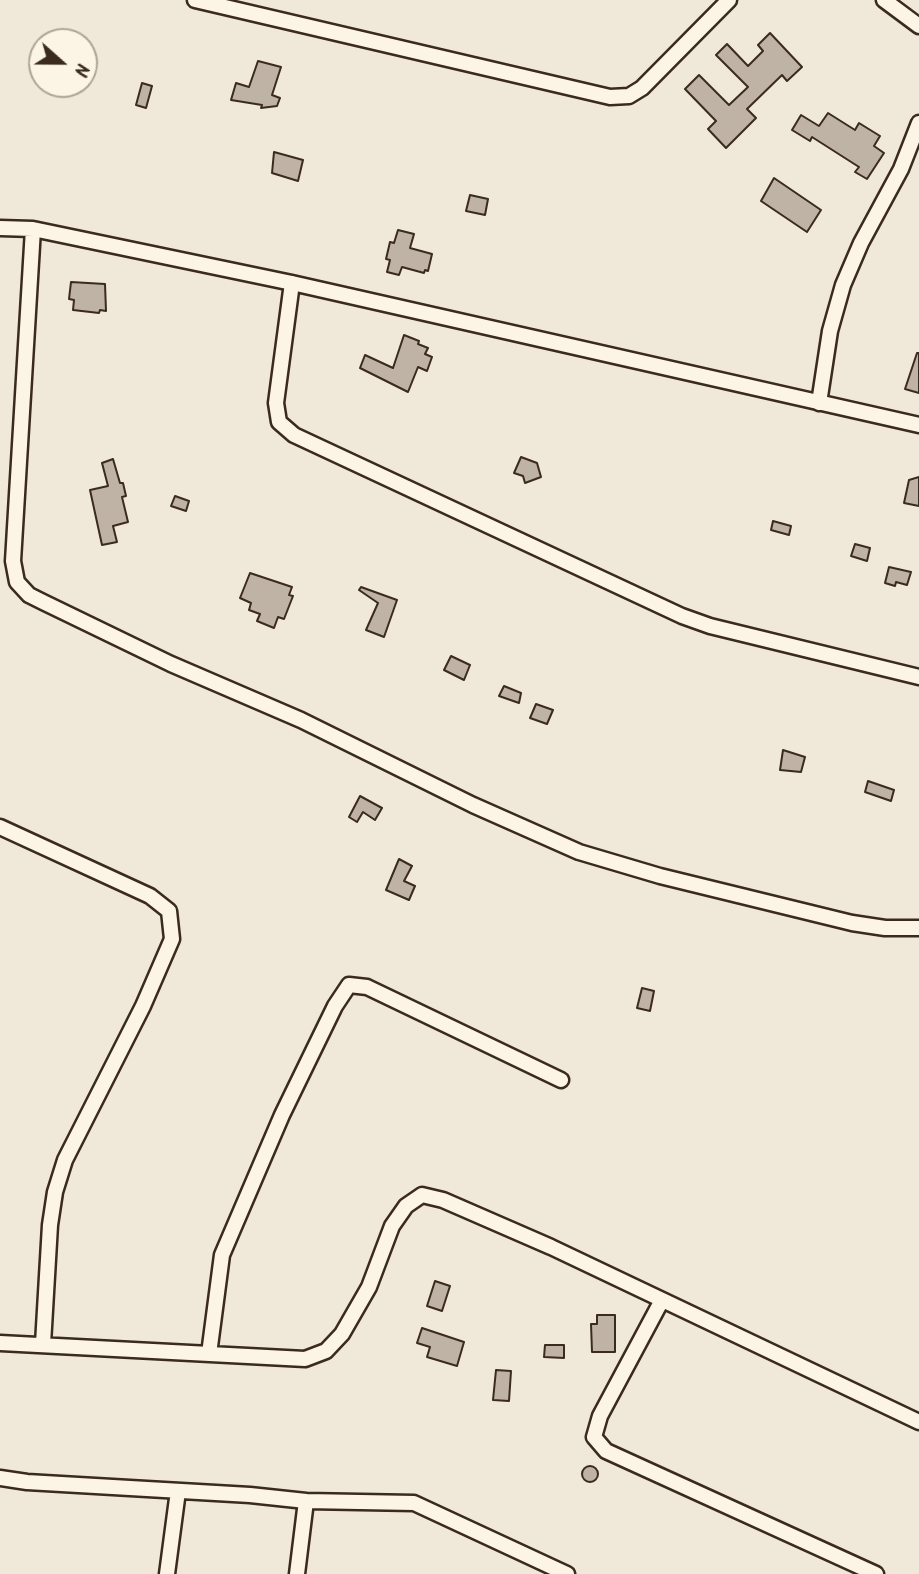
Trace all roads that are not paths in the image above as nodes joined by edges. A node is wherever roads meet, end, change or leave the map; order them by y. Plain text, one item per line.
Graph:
1 (195, 0) edge
2 (729, 0) edge
3 (884, 0) edge
4 (919, 26) edge
5 (919, 123) edge
6 (0, 228) edge
7 (33, 229) junction
8 (292, 283) junction
9 (819, 403) junction
10 (919, 425) edge
11 (919, 677) edge
12 (0, 827) edge
13 (919, 928) edge
14 (561, 1080) dead end
15 (662, 1300) junction
16 (0, 1343) edge
17 (43, 1344) junction
18 (209, 1354) junction
19 (919, 1422) edge
20 (0, 1478) edge
21 (178, 1491) junction
22 (306, 1501) junction
23 (167, 1574) edge
24 (297, 1574) edge
25 (567, 1574) edge
26 (876, 1574) edge

1 - 2 street
3 - 4 street
5 - 9 street
6 - 7 street
7 - 8 street
7 - 13 street
8 - 9 street
8 - 11 street
9 - 10 street
12 - 17 street
14 - 18 street
15 - 18 street
15 - 19 street
15 - 26 street
16 - 17 street
17 - 18 street
20 - 21 street
21 - 22 street
21 - 23 street
22 - 24 street
22 - 25 street

